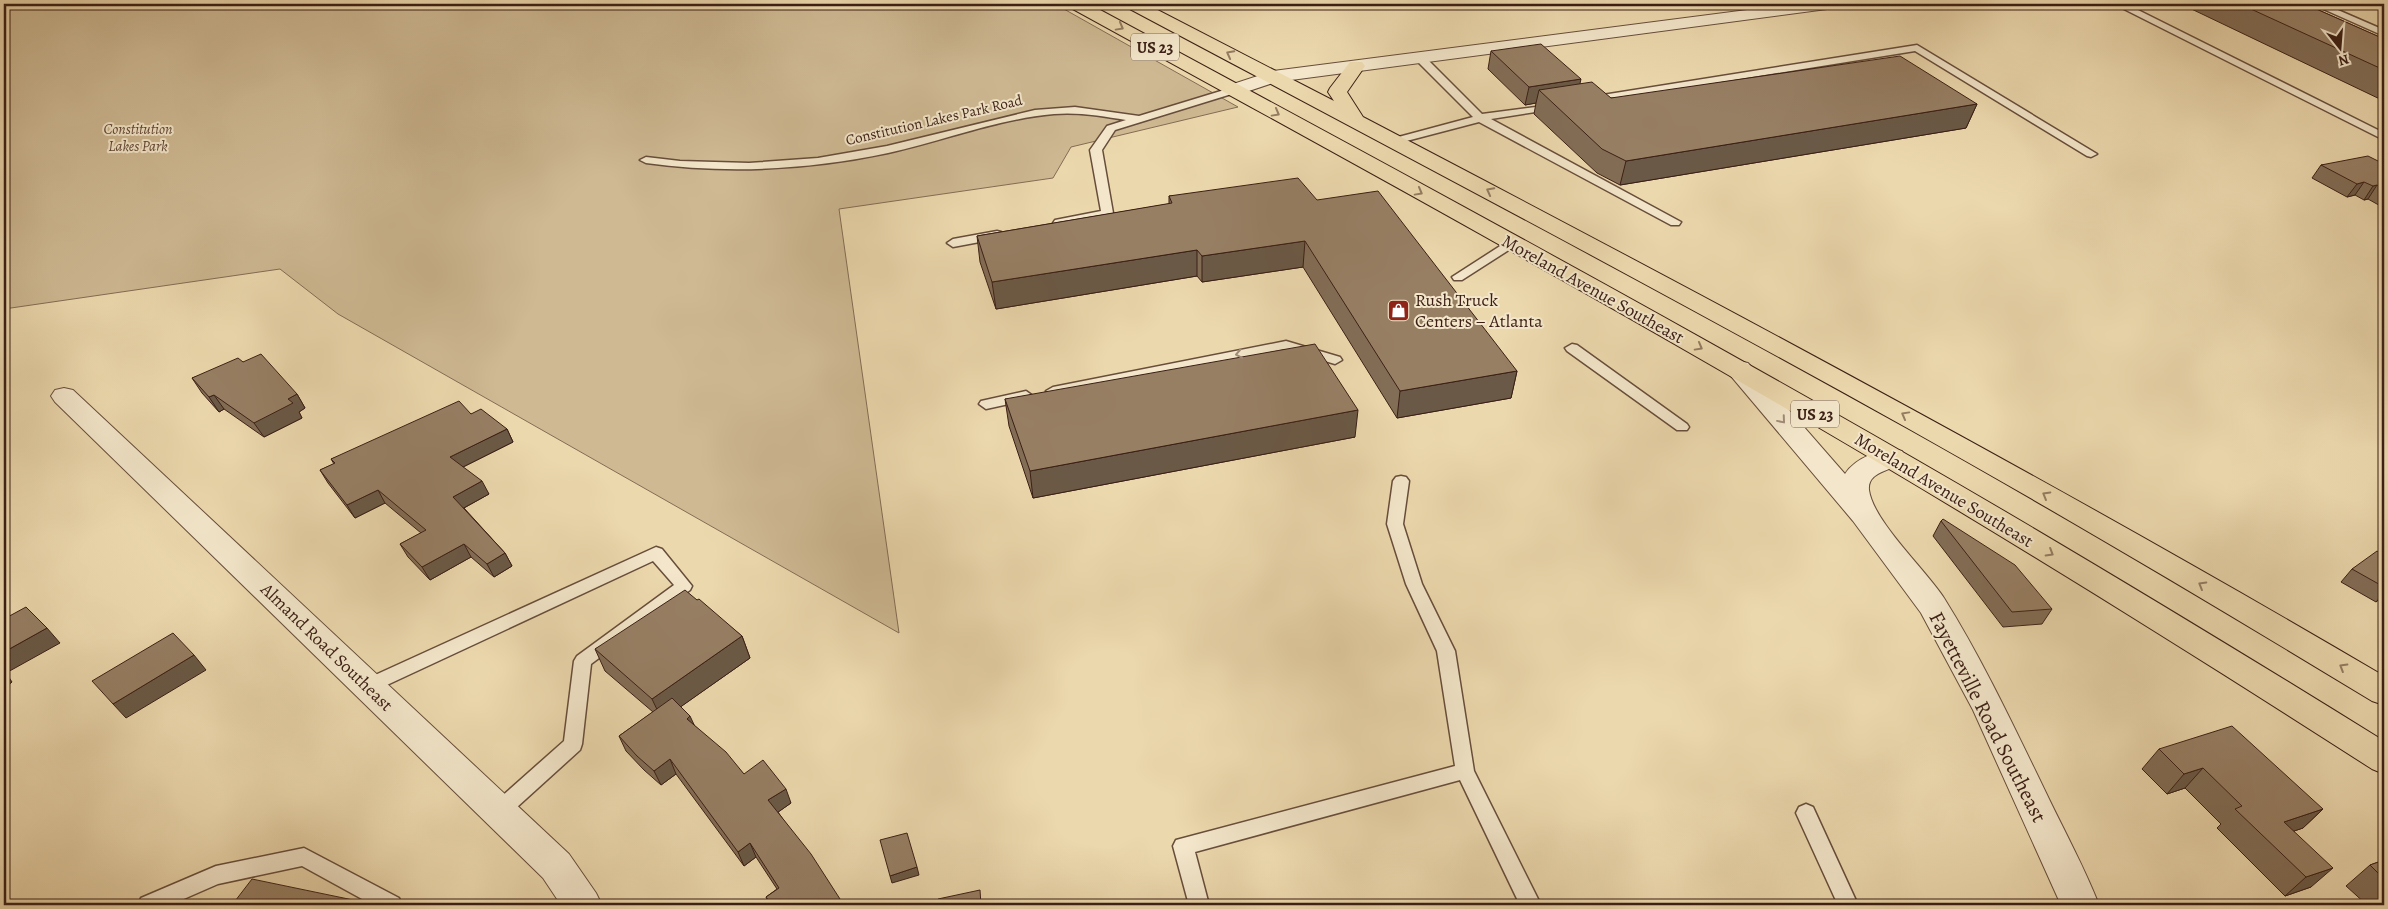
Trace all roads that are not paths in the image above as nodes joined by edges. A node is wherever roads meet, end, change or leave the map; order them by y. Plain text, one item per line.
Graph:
1 (1077, 4) edge
2 (1134, 4) edge
3 (1827, 4) edge
4 (2119, 4) edge
5 (2317, 4) edge
6 (2384, 33) edge
7 (1420, 58) junction
8 (1356, 66) junction
9 (1273, 77) junction
10 (1234, 90) junction
11 (1480, 118) junction
12 (1139, 120) junction
13 (1356, 121) junction
14 (2384, 137) edge
15 (1395, 142) junction
16 (2091, 154) dead end
17 (646, 160) dead end
18 (1675, 222) dead end
19 (1046, 225) edge
20 (1009, 233) edge
21 (1511, 243) junction
22 (953, 244) dead end
23 (1458, 277) dead end
24 (1572, 348) dead end
25 (1335, 360) dead end
26 (1739, 369) junction
27 (64, 396) dead end
28 (986, 404) dead end
29 (1682, 427) dead end
30 (1892, 458) junction
31 (1401, 481) dead end
32 (1863, 514) junction
33 (368, 686) junction
34 (2384, 692) edge
35 (2384, 759) edge
36 (1465, 771) junction
37 (499, 811) junction
38 (1806, 813) dead end
39 (148, 905) edge
40 (392, 905) edge
41 (583, 905) edge
42 (1199, 905) edge
43 (1531, 905) edge
44 (1848, 905) edge
45 (2080, 905) edge

1 -> 10 highway, US 23
9 -> 2 highway, US 23
3 - 7 street
4 - 14 lane
5 - 6 lane
7 - 8 street
7 - 11 lane
8 - 9 street
8 - 13 highway
9 - 10 street
9 - 13 highway, Moreland Avenue Southeast / US 23
10 - 12 lane
10 -> 21 highway, Moreland Avenue Southeast / US 23
11 - 15 lane
11 - 16 lane
11 - 18 lane
12 - 17 lane, Constitution Lakes Park Road
12 - 19 lane
13 - 15 highway, Moreland Avenue Southeast / US 23
34 -> 15 highway, Moreland Avenue Southeast / US 23
20 - 22 lane
21 - 23 lane
21 -> 26 highway, Moreland Avenue Southeast / US 23
24 - 29 lane
25 -> 28 lane
26 - 30 highway, Moreland Avenue Southeast / US 23
26 -> 32 street, Fayetteville Road Southeast
27 - 33 street, Almand Road Southeast
30 - 32 street, Fayetteville Road Southeast
30 -> 35 highway, Moreland Avenue Southeast / US 23
31 - 36 lane
32 - 45 street, Fayetteville Road Southeast
33 - 37 street, Almand Road Southeast
33 - 37 lane
36 - 42 lane
36 - 43 lane
37 - 41 street, Almand Road Southeast
38 - 44 lane
39 - 40 lane

